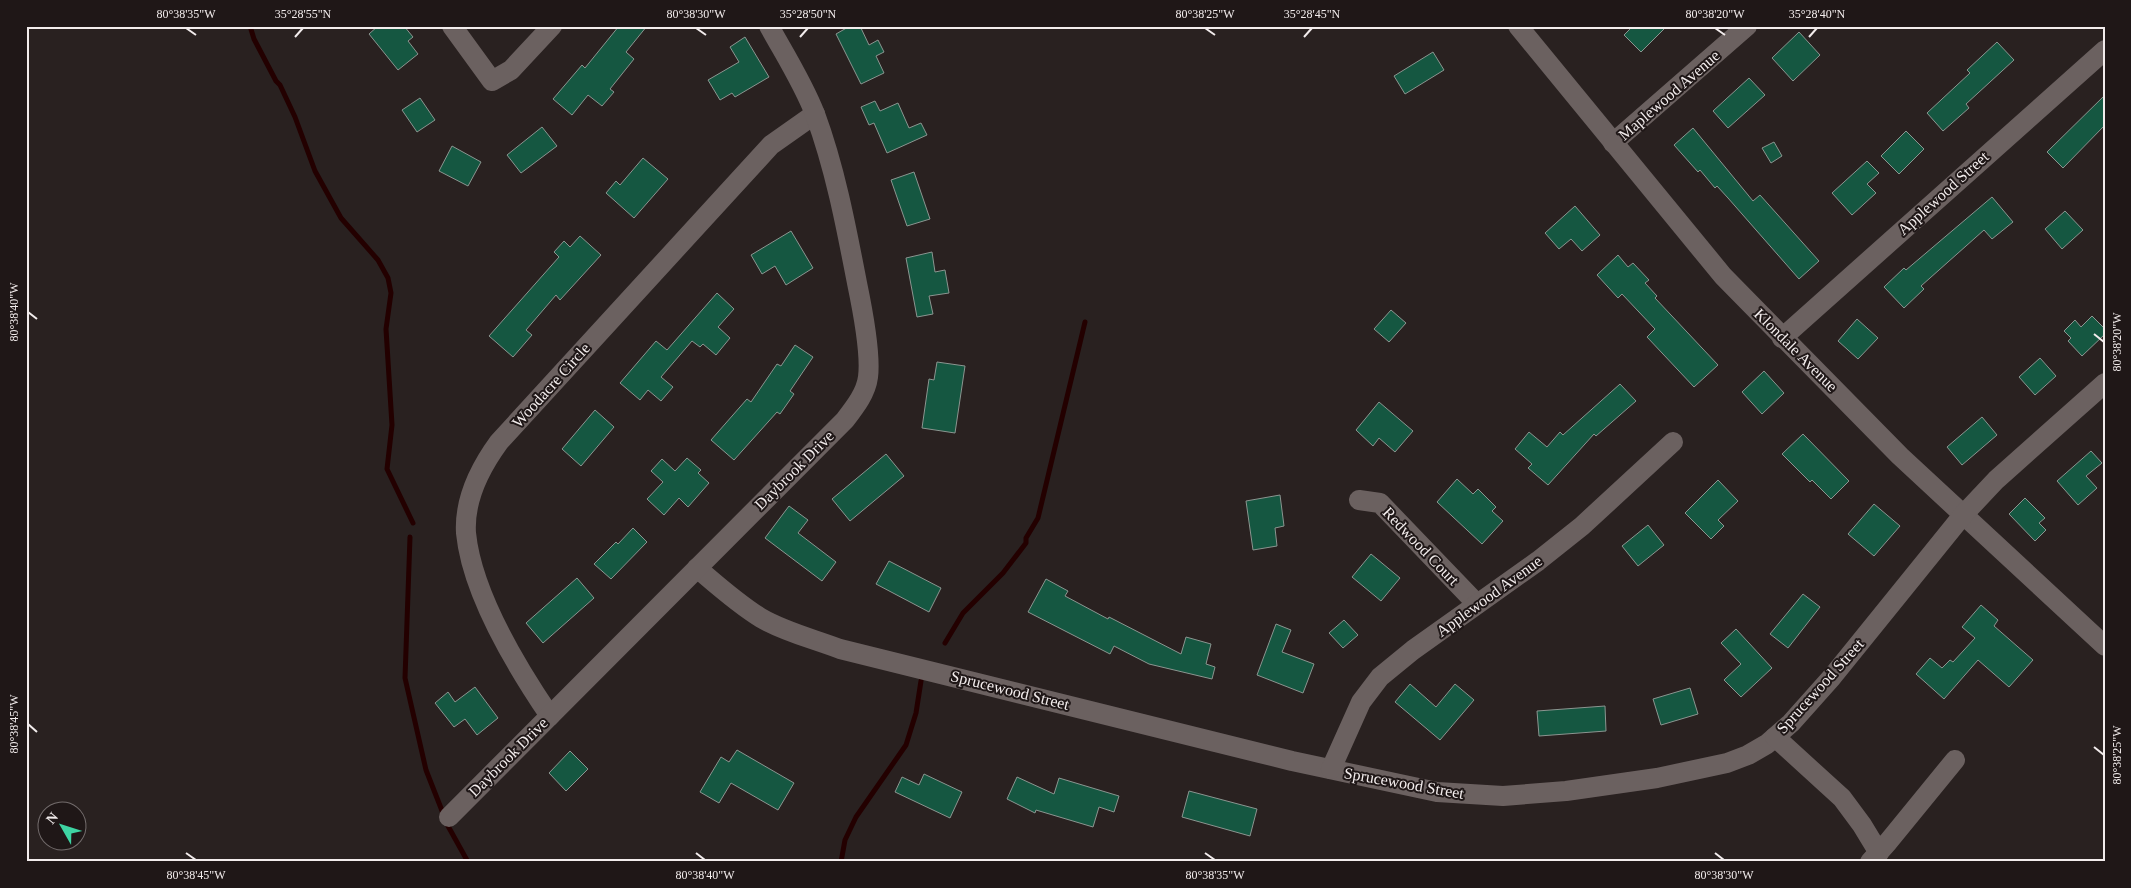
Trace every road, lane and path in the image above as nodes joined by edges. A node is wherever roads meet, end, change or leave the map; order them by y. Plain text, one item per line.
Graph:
1 (452, 26) edge
2 (552, 26) edge
3 (769, 26) edge
4 (1518, 26) edge
5 (1746, 26) edge
6 (2105, 50) edge
7 (815, 114) junction
8 (1613, 144) junction
9 (1782, 338) junction
10 (2105, 384) edge
11 (1673, 442) dead end
12 (1358, 500) dead end
13 (1963, 514) junction
14 (697, 568) junction
15 (1477, 604) junction
16 (2105, 646) edge
17 (550, 716) junction
18 (1775, 737) junction
19 (1955, 760) dead end
20 (1331, 769) junction
21 (449, 817) dead end
22 (1874, 857) edge

1 - 2 street
3 - 7 street, Daybrook Drive
4 - 8 street, Klondale Avenue
5 - 8 street, Maplewood Avenue
6 - 9 street, Applewood Street
7 - 14 street, Daybrook Drive
7 - 17 street, Woodacre Circle
8 - 9 street, Klondale Avenue
9 - 13 street, Klondale Avenue
10 - 13 street, Sprucewood Street
11 - 15 street, Applewood Avenue
12 - 15 street, Redwood Court
13 - 16 street, Klondale Avenue
13 - 18 street, Sprucewood Street
14 - 17 street, Daybrook Drive
14 - 20 street, Sprucewood Street
15 - 20 street, Applewood Avenue
17 - 21 street, Daybrook Drive
18 - 20 street, Sprucewood Street
18 - 22 street
19 - 22 street

